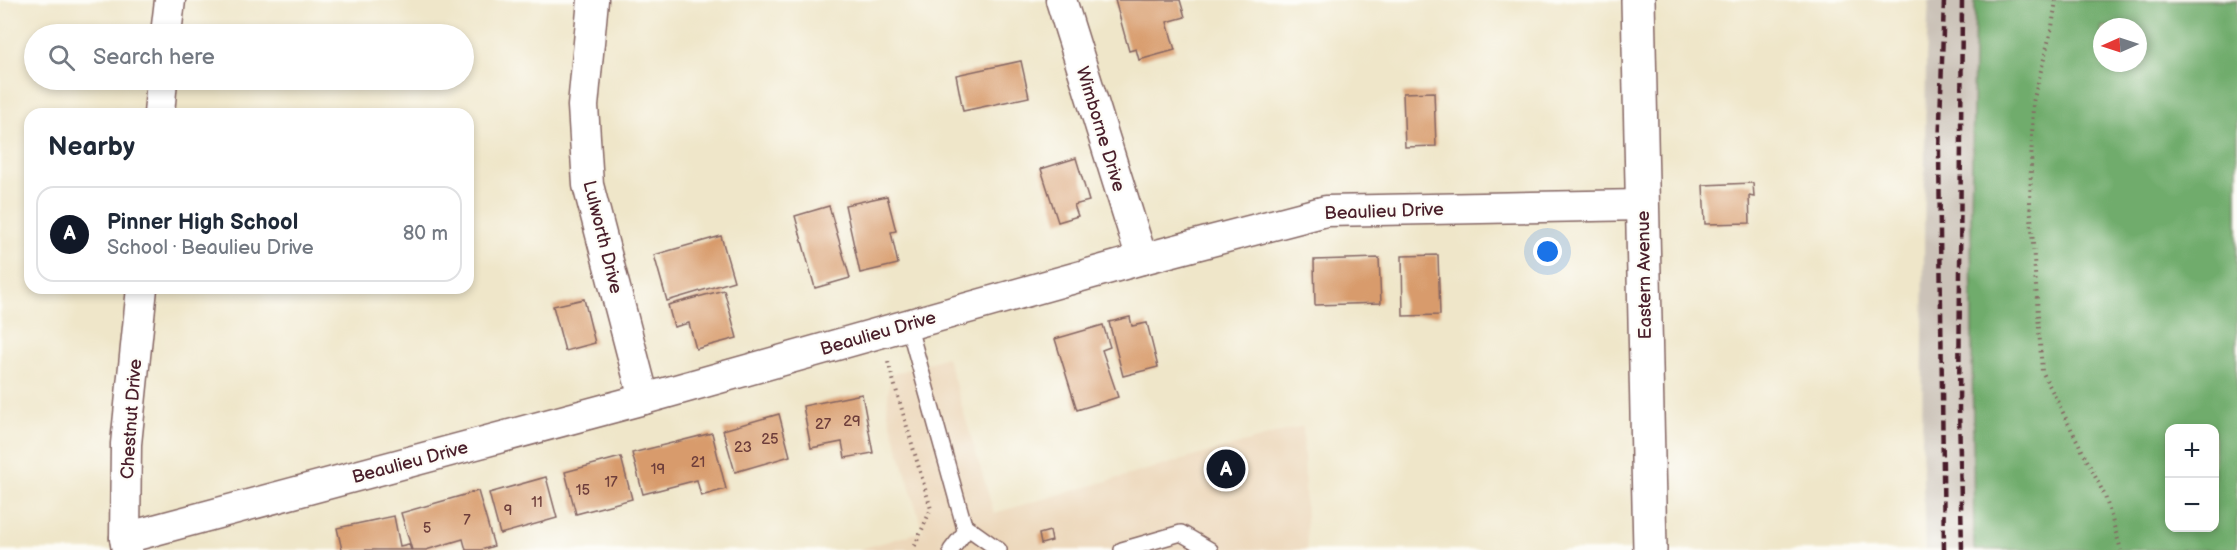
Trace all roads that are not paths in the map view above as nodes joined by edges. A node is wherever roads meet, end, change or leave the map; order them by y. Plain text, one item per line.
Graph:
1 (170, 0) edge
2 (593, 0) edge
3 (1061, 0) edge
4 (1638, 0) edge
5 (167, 24) edge
6 (161, 90) edge
7 (160, 108) edge
8 (1642, 205) junction
9 (1142, 259) junction
10 (141, 294) edge
11 (908, 324) junction
12 (644, 399) junction
13 (964, 525) junction
14 (126, 544) edge
15 (951, 550) edge
16 (999, 550) edge
17 (1122, 550) edge
18 (1210, 550) edge
19 (1650, 550) edge

1 - 5 street
2 - 12 street, Lulworth Drive
3 - 9 street, Wimborne Drive
4 - 8 street, Eastern Avenue
6 - 7 street
8 - 9 street, Beaulieu Drive
8 - 19 street, Eastern Avenue
9 - 11 street, Beaulieu Drive
10 - 14 street, Chestnut Drive
11 - 12 street, Beaulieu Drive
11 - 13 lane
12 - 14 street, Beaulieu Drive
13 - 15 lane
13 - 16 lane
17 - 18 lane

